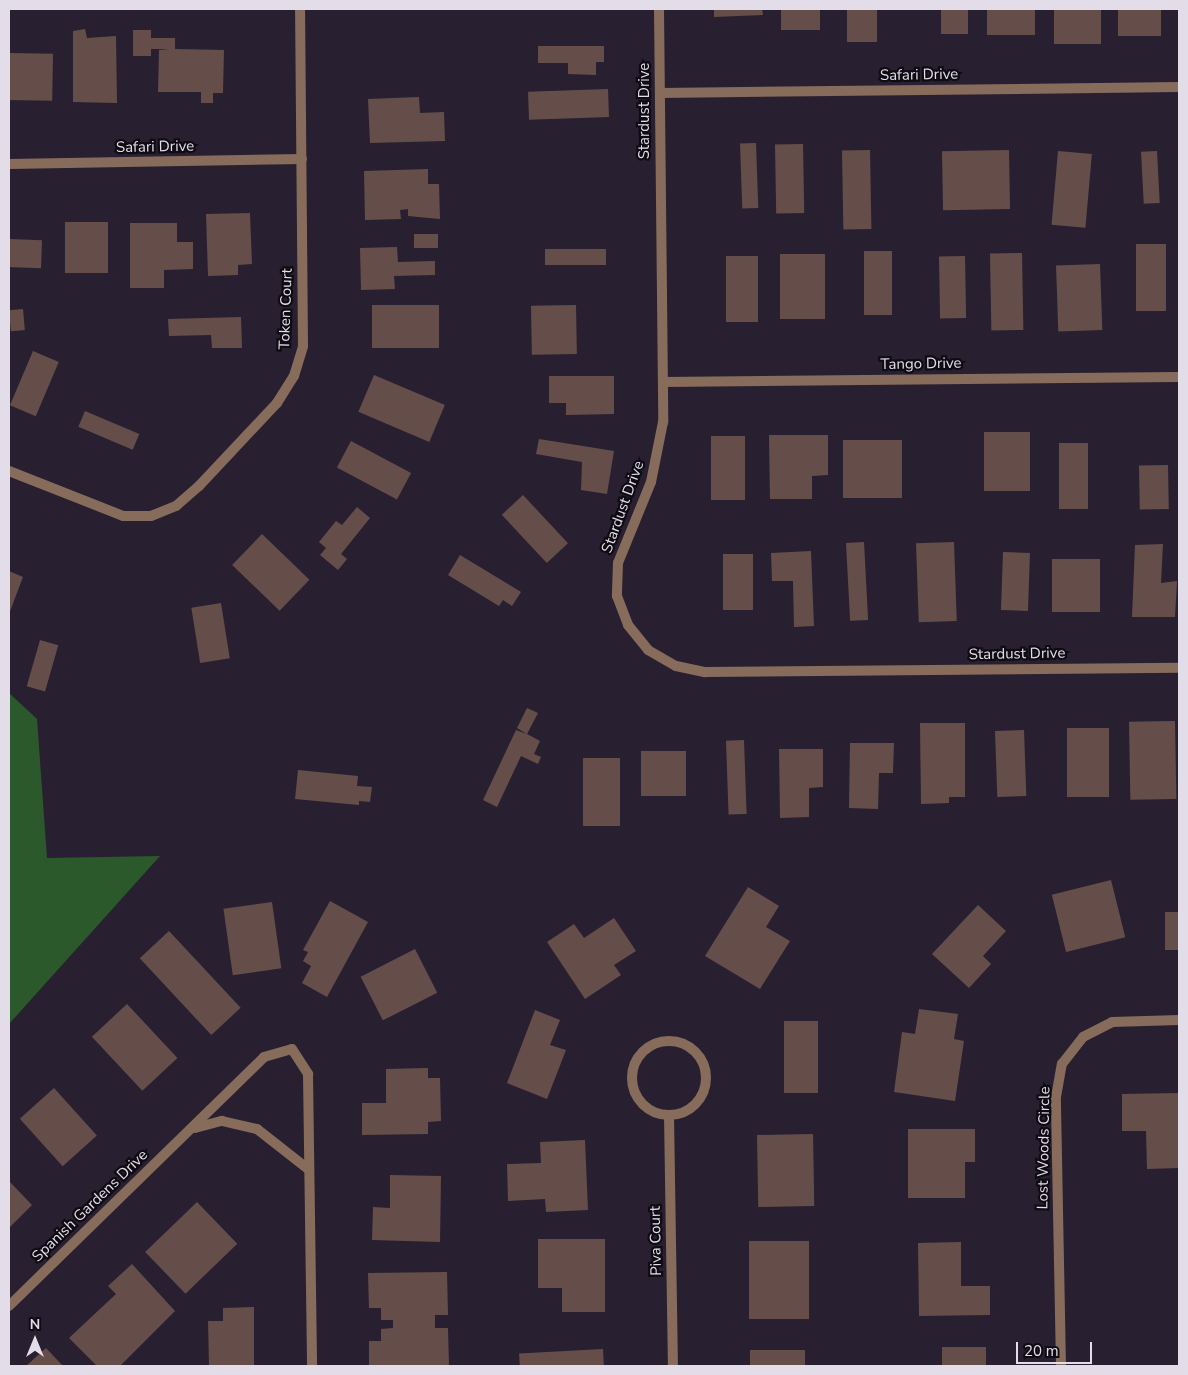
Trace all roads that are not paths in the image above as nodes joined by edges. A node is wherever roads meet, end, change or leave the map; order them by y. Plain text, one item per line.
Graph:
1 (300, 9) edge
2 (659, 9) edge
3 (1179, 87) edge
4 (660, 93) junction
5 (302, 159) junction
6 (9, 164) edge
7 (1179, 377) edge
8 (663, 382) junction
9 (9, 471) edge
10 (1179, 668) edge
11 (1179, 1020) edge
12 (669, 1115) junction
13 (193, 1128) junction
14 (308, 1169) junction
15 (9, 1306) edge
16 (312, 1366) edge
17 (673, 1366) edge
18 (1061, 1366) edge

1 - 5 street, Token Court
2 - 4 street, Stardust Drive
3 - 4 street, Safari Drive
4 - 8 street, Stardust Drive
5 - 6 street, Safari Drive
5 - 9 street, Token Court
7 - 8 street, Tango Drive
8 - 10 street, Stardust Drive
11 - 18 street, Lost Woods Circle
12 - 12 street
12 - 17 street, Piva Court
13 - 14 street
13 - 14 street, Spanish Gardens Drive
13 - 15 street, Spanish Gardens Drive
14 - 16 street, Spanish Gardens Drive

